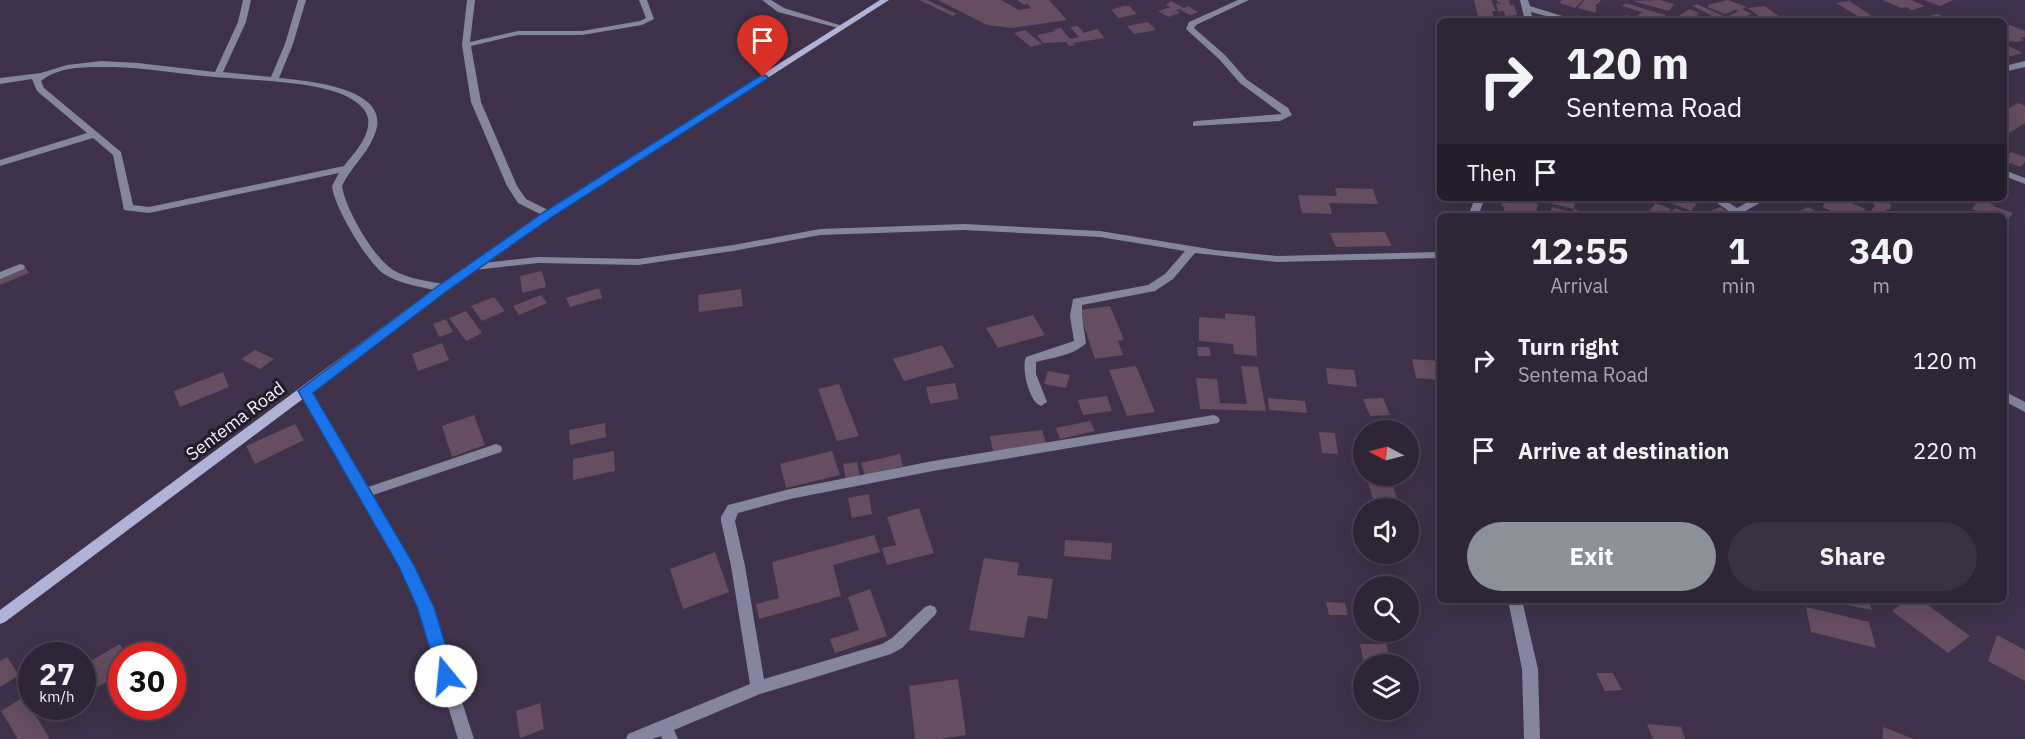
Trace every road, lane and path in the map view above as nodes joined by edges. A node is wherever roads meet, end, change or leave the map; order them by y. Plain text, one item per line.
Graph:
1 (247, 0) edge
2 (302, 0) edge
3 (471, 0) edge
4 (644, 0) edge
5 (766, 0) edge
6 (885, 0) edge
7 (1245, 0) edge
8 (1525, 4) edge
9 (1565, 18) edge
10 (842, 27) junction
11 (466, 45) junction
12 (2025, 64) edge
13 (2007, 68) edge
14 (218, 74) junction
15 (42, 75) junction
16 (274, 80) junction
17 (0, 81) edge
18 (1196, 124) dead end
19 (95, 134) junction
20 (0, 163) edge
21 (350, 168) junction
22 (2007, 174) edge
23 (2025, 181) edge
24 (1720, 201) edge
25 (1758, 201) edge
26 (1738, 213) edge
27 (1740, 213) edge
28 (548, 214) junction
29 (1193, 249) junction
30 (1437, 255) edge
31 (20, 267) dead end
32 (474, 267) junction
33 (0, 276) edge
34 (443, 288) junction
35 (305, 391) junction
36 (2007, 397) edge
37 (1041, 402) dead end
38 (2025, 408) edge
39 (1214, 420) dead end
40 (496, 449) dead end
41 (365, 493) junction
42 (1516, 603) edge
43 (930, 611) dead end
44 (0, 618) edge
45 (758, 688) junction
46 (667, 733) edge
47 (466, 739) edge
48 (634, 739) edge
49 (1532, 739) edge

1 - 14 street
2 - 16 street
3 - 11 street
4 - 11 street
5 - 10 street
6 - 10 main road, Sentema Road
7 - 18 street
8 - 9 street
10 - 28 main road, Sentema Road
11 - 28 street
12 - 13 street
14 - 15 street
14 - 16 street
15 - 17 street
15 - 19 street
16 - 21 street
19 - 20 street
19 - 21 street
21 - 34 street
22 - 23 street
24 - 26 street
25 - 27 street
28 - 32 main road, Sentema Road
29 - 30 street
29 - 32 street
29 - 37 street
31 - 33 street
32 - 34 main road, Sentema Road
34 - 35 main road, Sentema Road
35 - 41 street
35 - 44 main road, Sentema Road
36 - 38 street
39 - 45 street
40 - 41 street
41 - 47 street
42 - 49 street
43 - 45 street
45 - 46 street
46 - 48 street

